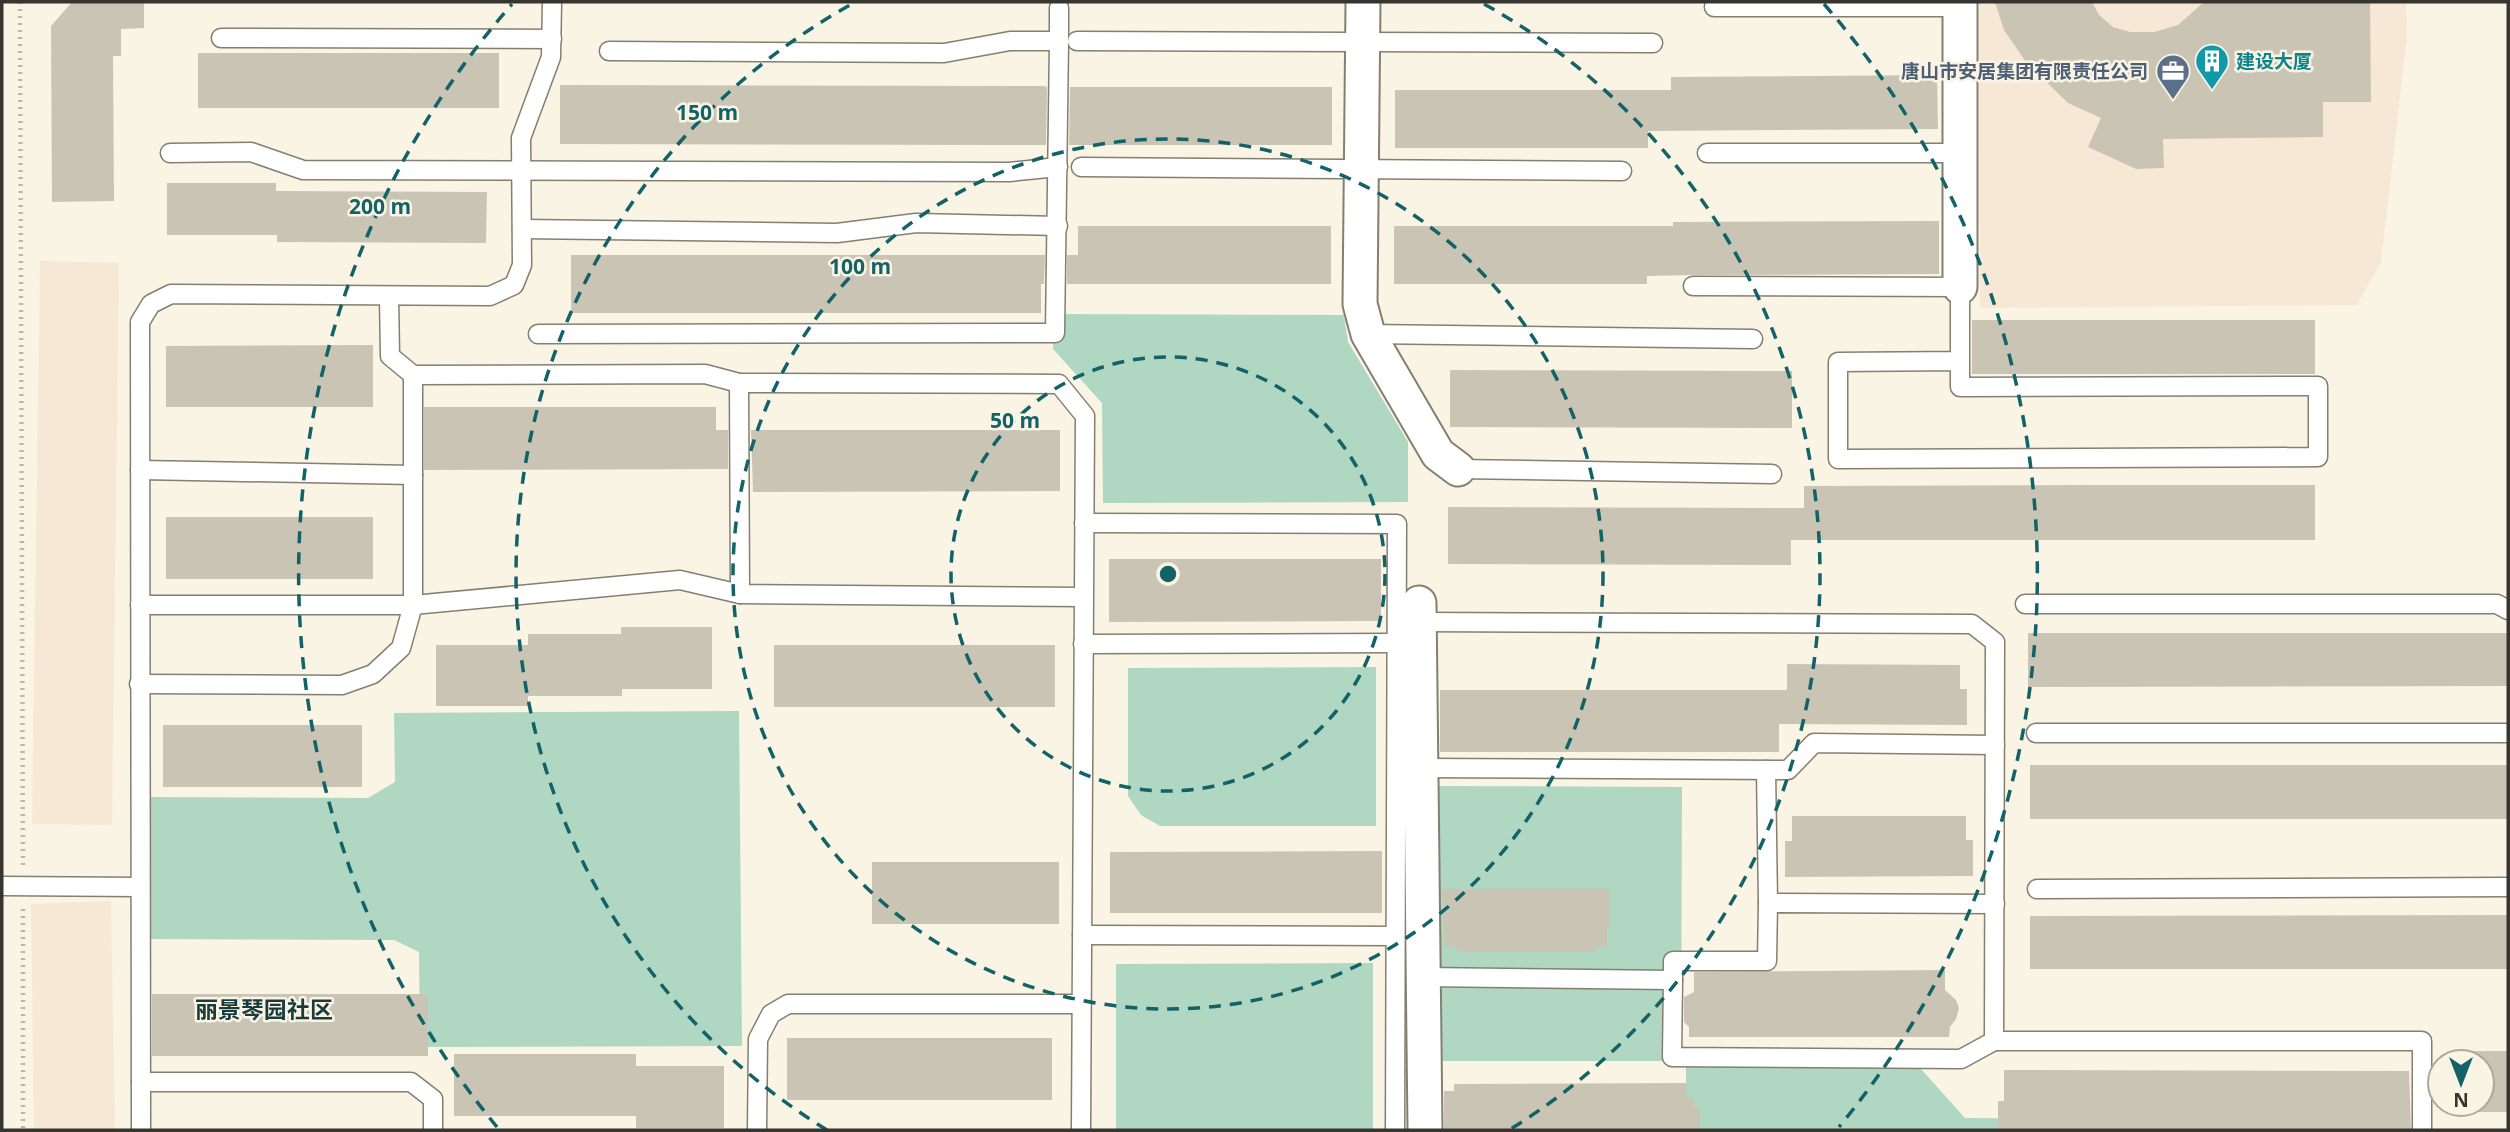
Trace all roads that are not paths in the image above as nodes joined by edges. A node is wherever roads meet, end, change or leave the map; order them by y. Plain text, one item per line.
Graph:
1 (552, 2) edge
2 (1363, 2) edge
3 (1960, 4) edge
4 (1714, 7) dead end
5 (1059, 8) dead end
6 (221, 38) dead end
7 (552, 39) junction
8 (1364, 40) junction
9 (1068, 41) junction
10 (1653, 43) dead end
11 (609, 51) dead end
12 (170, 153) dead end
13 (1707, 153) dead end
14 (1960, 153) junction
15 (1058, 167) junction
16 (1081, 167) dead end
17 (1363, 170) junction
18 (522, 171) junction
19 (1622, 172) dead end
20 (1058, 226) junction
21 (522, 229) junction
22 (1693, 286) dead end
23 (1960, 287) junction
24 (389, 296) junction
25 (537, 334) dead end
26 (1367, 334) junction
27 (1753, 339) dead end
28 (1960, 362) junction
29 (413, 375) junction
30 (739, 383) junction
31 (1458, 469) joint
32 (140, 470) junction
33 (1772, 474) dead end
34 (413, 475) junction
35 (1084, 523) junction
36 (740, 594) junction
37 (1083, 597) junction
38 (2025, 604) dead end
39 (140, 605) junction
40 (413, 605) junction
41 (2508, 610) edge
42 (1412, 622) junction
43 (1083, 644) junction
44 (139, 684) junction
45 (2036, 733) dead end
46 (2508, 733) edge
47 (1995, 746) junction
48 (1421, 768) junction
49 (1766, 770) junction
50 (2, 886) edge
51 (140, 887) junction
52 (2508, 887) edge
53 (2037, 889) dead end
54 (1768, 903) junction
55 (1995, 904) junction
56 (1082, 935) junction
57 (1395, 936) junction
58 (1423, 977) junction
59 (1673, 980) junction
60 (1081, 1004) junction
61 (1994, 1041) junction
62 (141, 1082) junction
63 (141, 1130) edge
64 (433, 1130) edge
65 (757, 1130) edge
66 (1081, 1130) edge
67 (1395, 1130) edge
68 (1425, 1130) edge
69 (2422, 1130) edge

1 - 7 lane
2 - 8 street
3 - 4 lane
3 - 14 street
5 - 9 lane
6 - 7 lane
7 - 18 lane
8 - 9 lane
8 - 10 lane
8 - 17 street
9 - 11 lane
9 - 15 lane
12 - 18 lane
13 - 14 lane
14 - 23 street
15 - 18 lane
15 - 20 lane
16 - 17 lane
17 - 19 lane
17 - 26 street
18 - 21 lane
20 - 21 lane
20 - 25 lane
21 - 24 lane
22 - 23 lane
23 - 28 lane
24 - 29 lane
24 - 32 lane
26 - 27 lane
26 - 31 street
28 - 28 lane
29 - 30 lane
29 - 34 lane
30 - 35 lane
30 - 36 lane
31 - 33 lane
32 - 34 lane
32 - 39 lane
34 - 40 lane
35 - 37 lane
35 - 42 lane
36 - 37 lane
36 - 40 lane
37 - 43 lane
38 - 41 lane
39 - 40 lane
39 - 44 lane
40 - 44 lane
42 - 43 lane
42 - 47 lane
42 - 48 street
42 - 57 lane
43 - 56 lane
44 - 51 lane
45 - 46 lane
47 - 49 lane
47 - 55 lane
48 - 49 lane
48 - 58 street
49 - 54 lane
50 - 51 lane
51 - 62 lane
52 - 53 lane
54 - 55 lane
54 - 59 lane
55 - 61 lane
56 - 57 lane
56 - 60 lane
57 - 67 lane
58 - 59 lane
58 - 68 street
59 - 61 lane
60 - 65 lane
60 - 66 lane
61 - 69 lane
62 - 63 lane
62 - 64 lane

